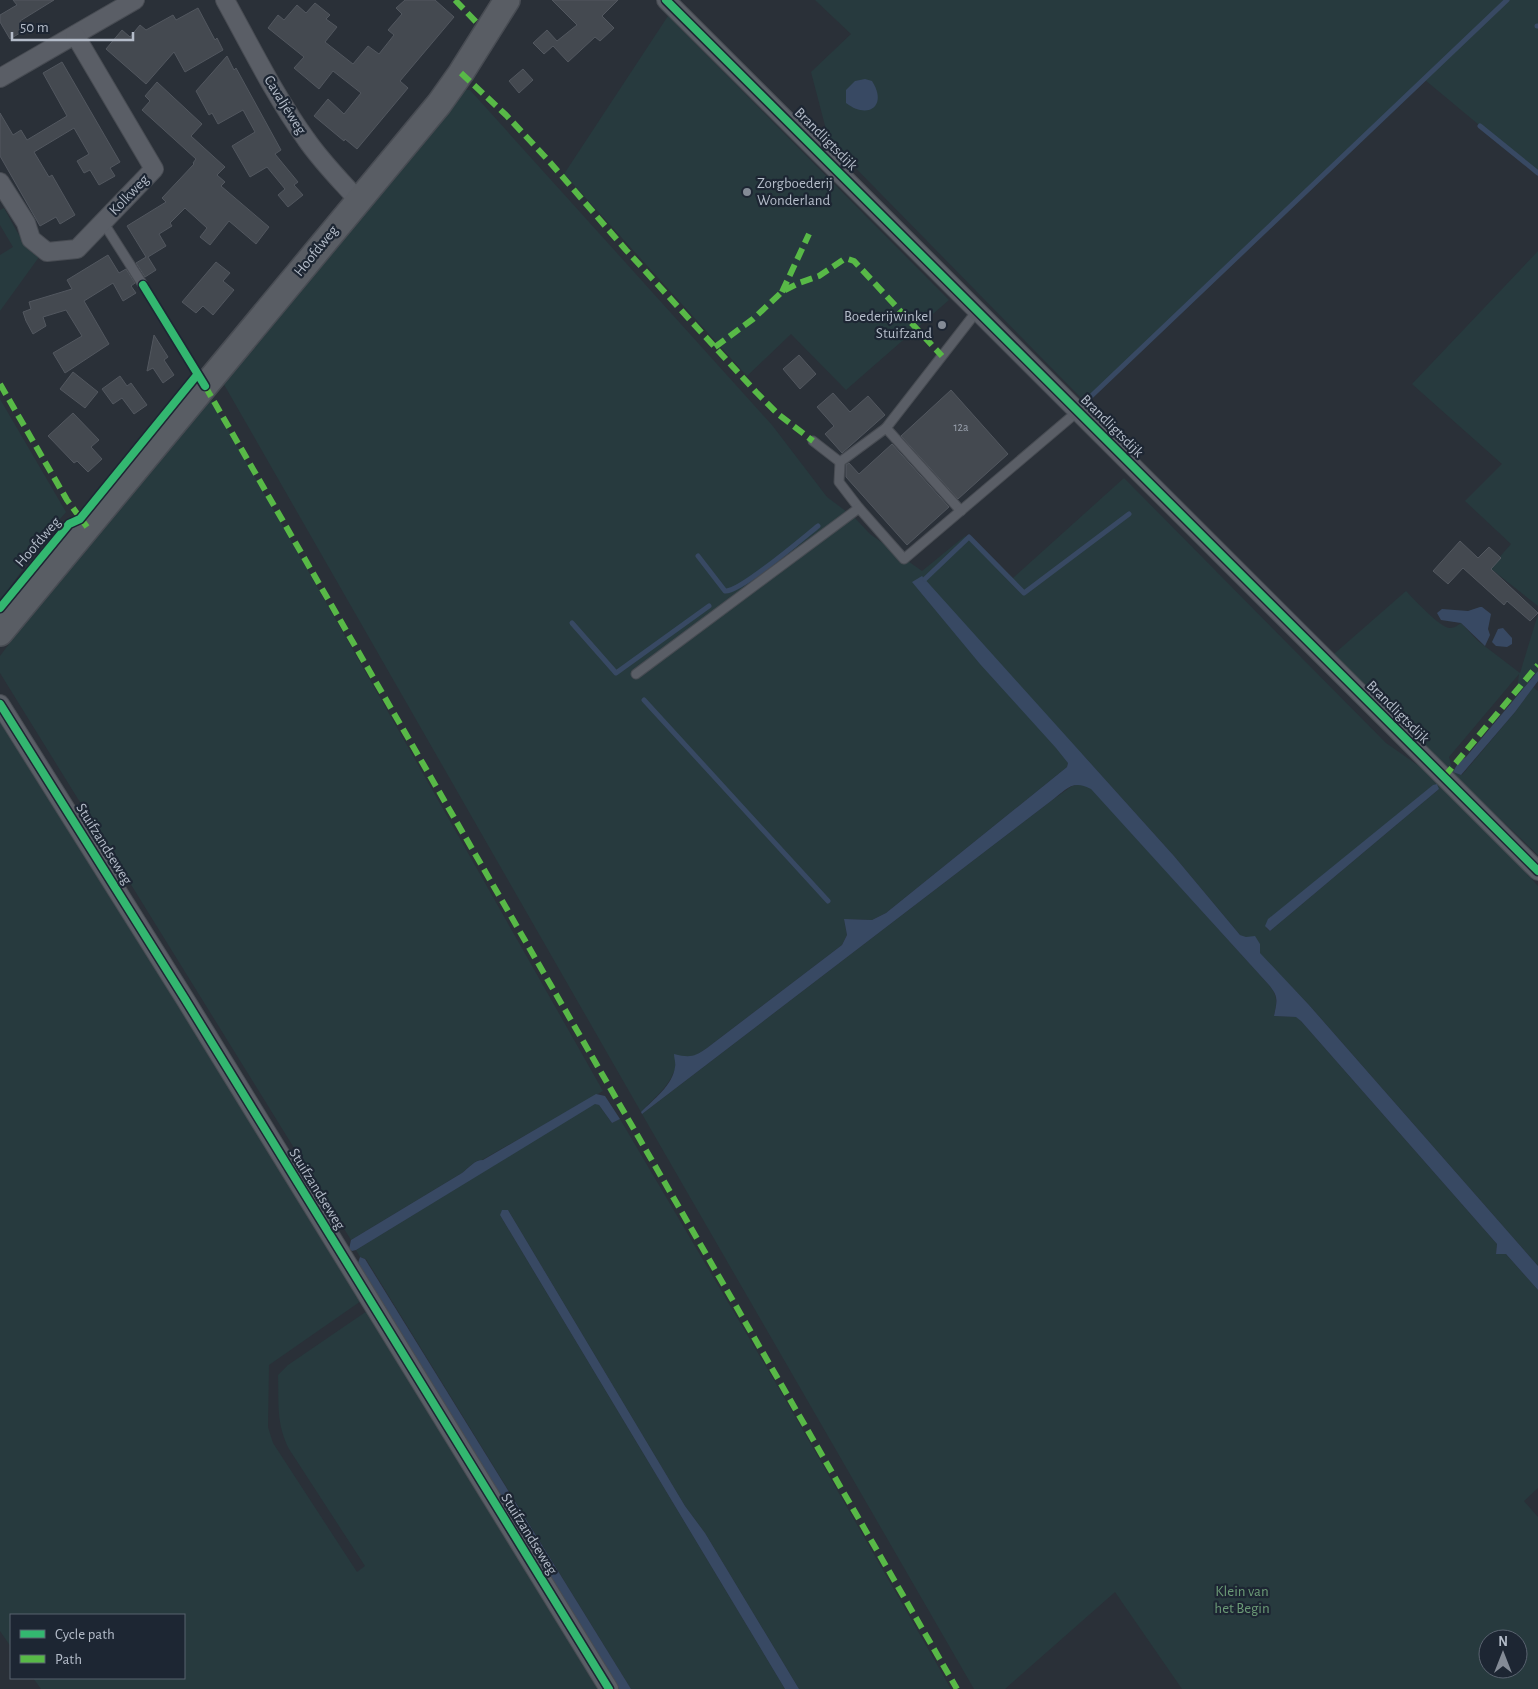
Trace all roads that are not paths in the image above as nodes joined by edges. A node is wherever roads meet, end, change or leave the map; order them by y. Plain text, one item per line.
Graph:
1 (134, 0) edge
2 (225, 0) edge
3 (507, 0) edge
4 (666, 0) edge
5 (75, 34) junction
6 (0, 78) edge
7 (0, 182) edge
8 (358, 200) junction
9 (103, 222) junction
10 (143, 285) dead end
11 (977, 311) junction
12 (1078, 412) junction
13 (886, 428) junction
14 (813, 441) dead end
15 (840, 462) junction
16 (859, 508) junction
17 (961, 511) junction
18 (0, 633) edge
19 (636, 674) dead end
20 (0, 704) edge
21 (1538, 871) edge
22 (609, 1689) edge

1 - 5 street
2 - 8 street, Cavaljéweg
3 - 8 street, Hoofdweg
4 - 11 street, Brandligtsdijk
5 - 6 street
5 - 9 street, Kolkweg
7 - 9 street, Kolkweg
8 - 18 street, Hoofdweg
9 - 10 lane
11 - 12 street, Brandligtsdijk
11 - 13 lane
12 - 17 lane
12 - 21 street, Brandligtsdijk
13 - 15 lane
13 - 17 lane
14 - 15 lane
15 - 16 lane
16 - 17 lane
16 - 19 lane
20 - 22 street, Stuifzandseweg

